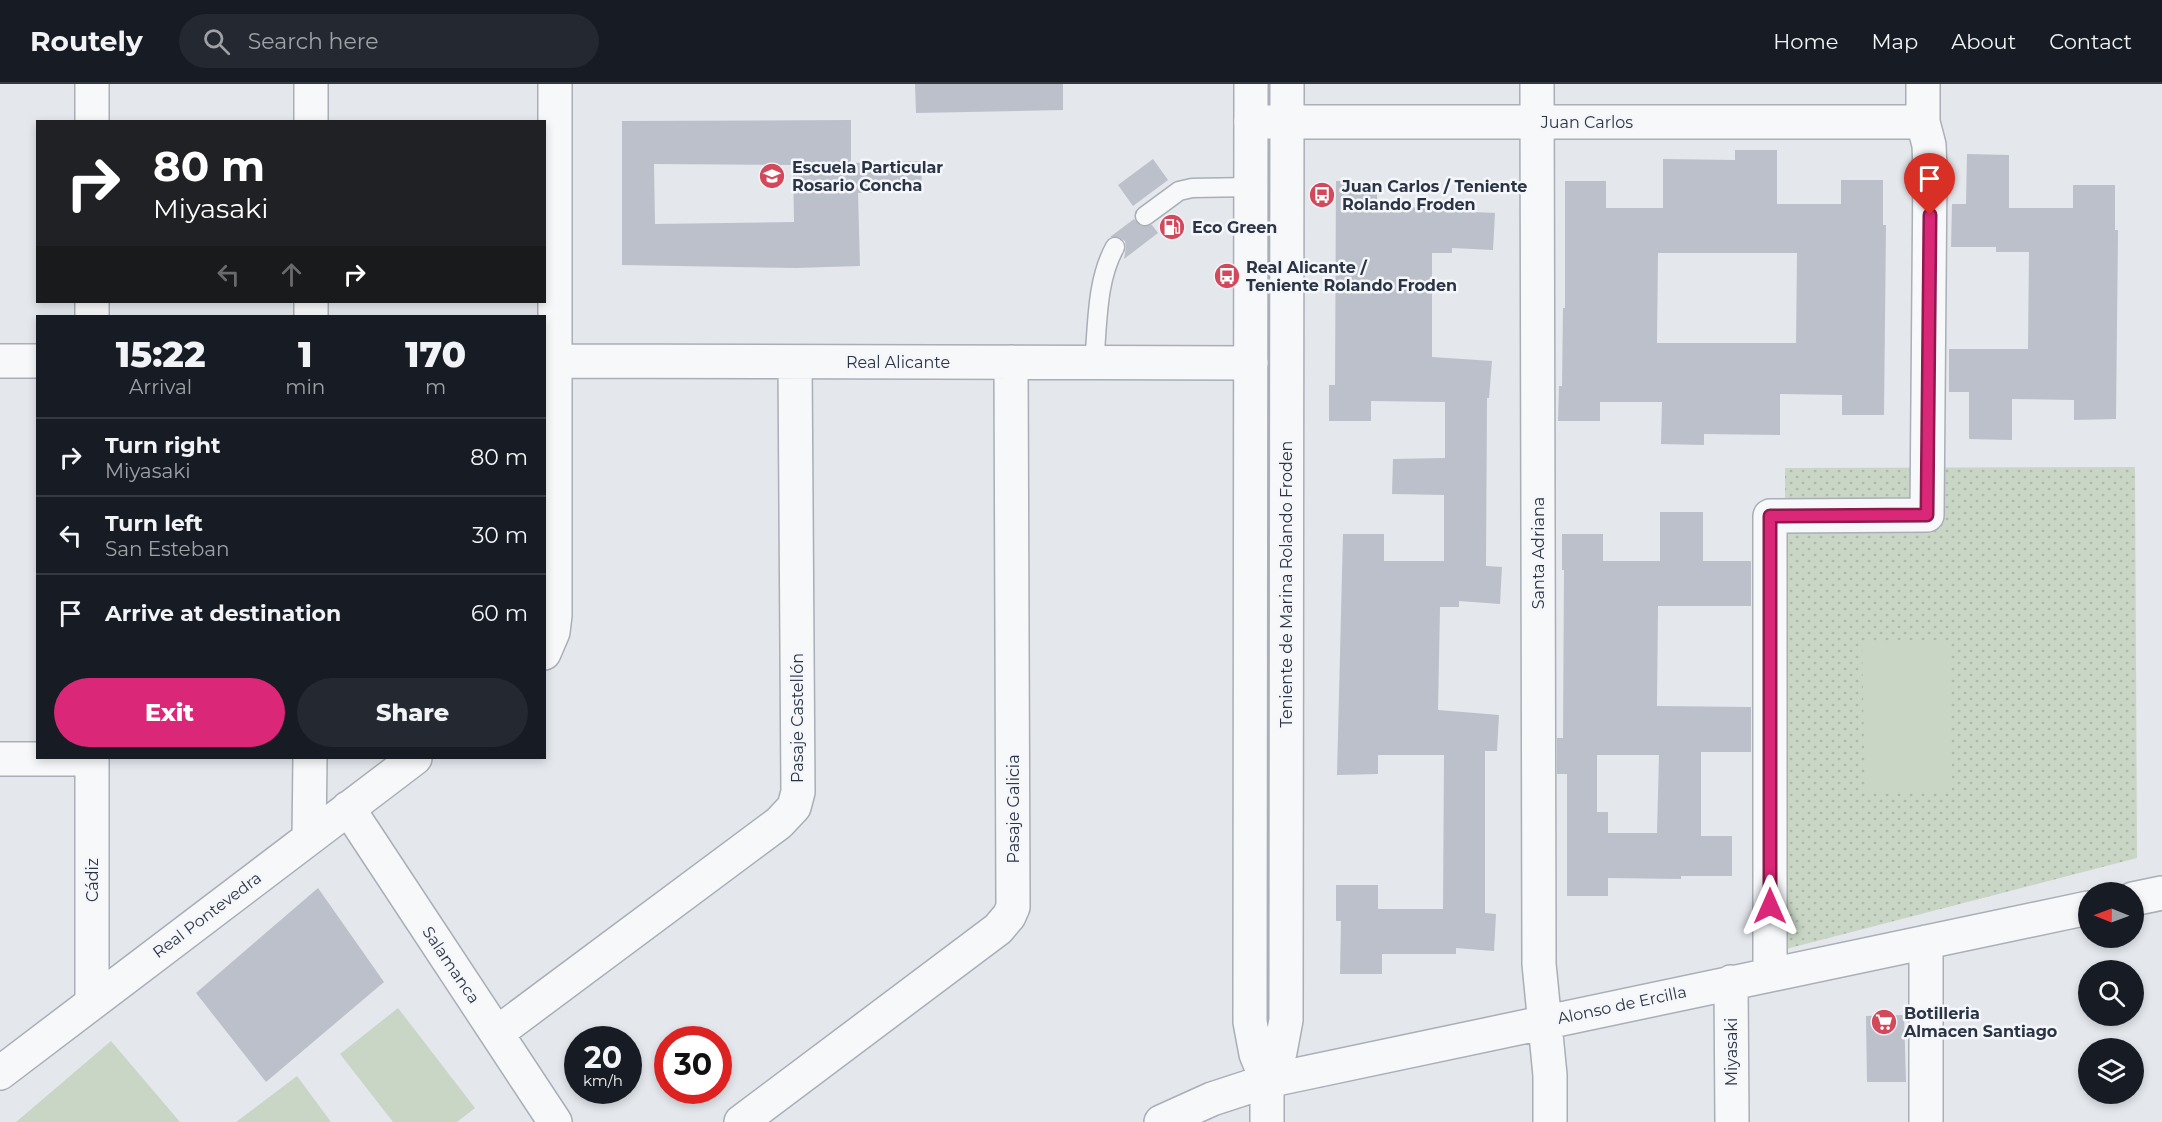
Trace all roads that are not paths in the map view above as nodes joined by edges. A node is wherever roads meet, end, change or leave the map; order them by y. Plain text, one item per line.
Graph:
1 (92, 84) edge
2 (311, 84) edge
3 (555, 84) edge
4 (1251, 84) edge
5 (1287, 84) edge
6 (1538, 84) edge
7 (1923, 84) edge
8 (92, 120) edge
9 (311, 120) edge
10 (1251, 122) junction
11 (1287, 122) junction
12 (1538, 122) junction
13 (1923, 122) junction
14 (1251, 187) junction
15 (1145, 216) dead end
16 (1115, 247) dead end
17 (0, 361) edge
18 (36, 361) edge
19 (550, 361) edge
20 (795, 362) junction
21 (1011, 362) junction
22 (1094, 362) junction
23 (1251, 363) junction
24 (546, 649) edge
25 (0, 759) edge
26 (36, 759) edge
27 (92, 759) edge
28 (310, 759) edge
29 (414, 759) edge
30 (348, 808) junction
31 (309, 838) junction
32 (2162, 893) edge
33 (2144, 897) edge
34 (2078, 910) edge
35 (1926, 942) junction
36 (1770, 974) junction
37 (1731, 982) junction
38 (92, 1003) junction
39 (1544, 1021) junction
40 (497, 1033) junction
41 (0, 1073) edge
42 (1267, 1081) junction
43 (555, 1122) edge
44 (741, 1122) edge
45 (1161, 1122) edge
46 (1267, 1122) edge
47 (1550, 1122) edge
48 (1732, 1122) edge
49 (1926, 1122) edge

1 - 8 street
2 - 9 street
3 - 19 street
4 - 10 street, Teniente de Marina Rolando Froden
5 - 11 street, Teniente de Marina Rolando Froden
6 - 12 street, Santa Adriana
7 - 13 street
10 - 11 street, Juan Carlos
10 - 14 street, Teniente de Marina Rolando Froden
11 - 12 street, Juan Carlos
11 - 42 street, Teniente de Marina Rolando Froden
12 - 13 street, Juan Carlos
12 - 39 street, Santa Adriana
13 - 36 street
14 - 15 lane
14 - 23 street, Teniente de Marina Rolando Froden
16 - 22 lane
17 - 18 street
19 - 20 street, Real Alicante
19 - 24 street
20 - 21 street, Real Alicante
20 - 40 street, Pasaje Castellón
21 - 22 street, Real Alicante
21 - 44 street, Pasaje Galicia
22 - 23 street, Real Alicante
23 - 42 street, Teniente de Marina Rolando Froden
25 - 26 street
27 - 38 street, Cádiz
28 - 31 street
29 - 30 street, Real Pontevedra
30 - 31 street, Real Pontevedra
30 - 40 street, Salamanca
31 - 38 street, Real Pontevedra
32 - 33 street
34 - 35 street, Alonso de Ercilla
35 - 36 street, Alonso de Ercilla
35 - 49 street
36 - 37 street, Alonso de Ercilla
37 - 39 street, Alonso de Ercilla
37 - 48 street, Miyasaki
38 - 41 street, Real Pontevedra
39 - 42 street, Alonso de Ercilla
39 - 47 street, Santa Adriana
40 - 43 street, Salamanca
42 - 45 street, Alonso de Ercilla
42 - 46 street, Teniente de Marina Rolando Froden

